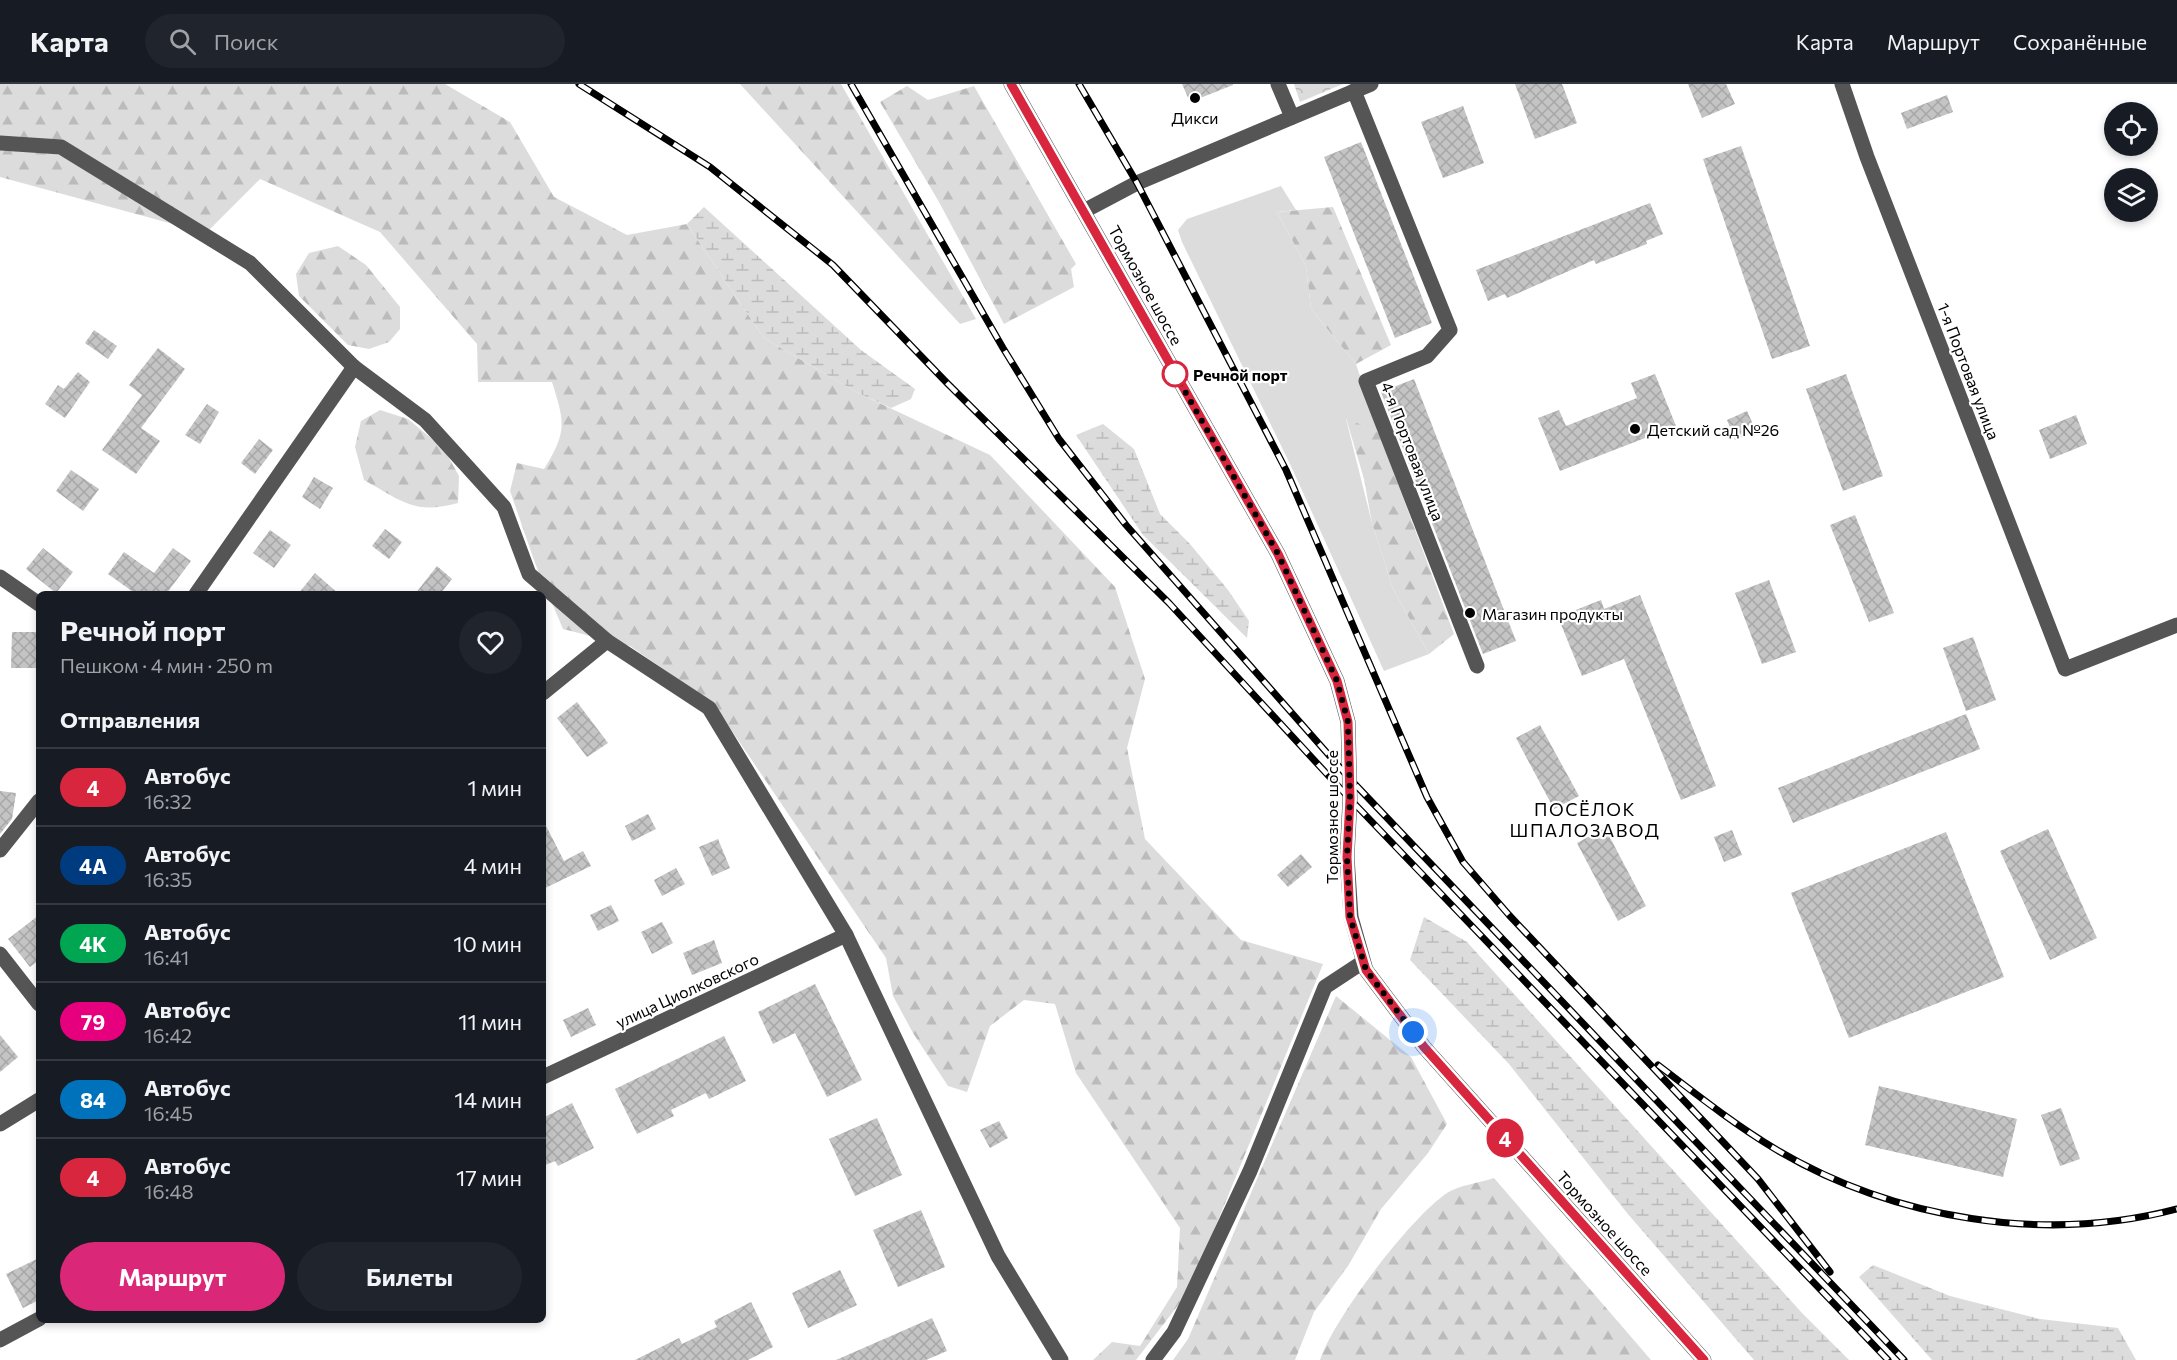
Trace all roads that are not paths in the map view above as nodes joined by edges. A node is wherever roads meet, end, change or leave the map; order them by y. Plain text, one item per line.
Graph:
1 (1011, 84) edge
2 (1278, 84) edge
3 (1371, 84) edge
4 (1842, 84) edge
5 (1354, 91) junction
6 (1292, 117) junction
7 (4, 141) edge
8 (1084, 211) junction
9 (354, 367) junction
10 (0, 577) edge
11 (198, 591) edge
12 (36, 602) edge
13 (2177, 625) edge
14 (607, 641) junction
15 (1477, 666) dead end
16 (546, 691) edge
17 (36, 805) edge
18 (0, 850) edge
19 (846, 935) junction
20 (0, 954) edge
21 (1363, 962) junction
22 (36, 1000) edge
23 (546, 1076) edge
24 (36, 1102) edge
25 (0, 1124) edge
26 (36, 1321) edge
27 (0, 1340) edge
28 (1061, 1360) edge
29 (1153, 1360) edge
30 (1704, 1360) edge

1 - 8 street, Тормозное шоссе
2 - 6 street
3 - 5 street
4 - 13 street, 1-я Портовая улица
5 - 6 street
5 - 15 street, 4-я Портовая улица
6 - 8 street
7 - 9 street
8 - 21 street, Тормозное шоссе
9 - 11 street
9 - 14 street
10 - 12 street
14 - 16 street
14 - 19 street
17 - 18 street
19 - 23 street, улица Циолковского
19 - 28 street
20 - 22 street
21 - 29 street
21 - 30 street, Тормозное шоссе
24 - 25 street
26 - 27 street

